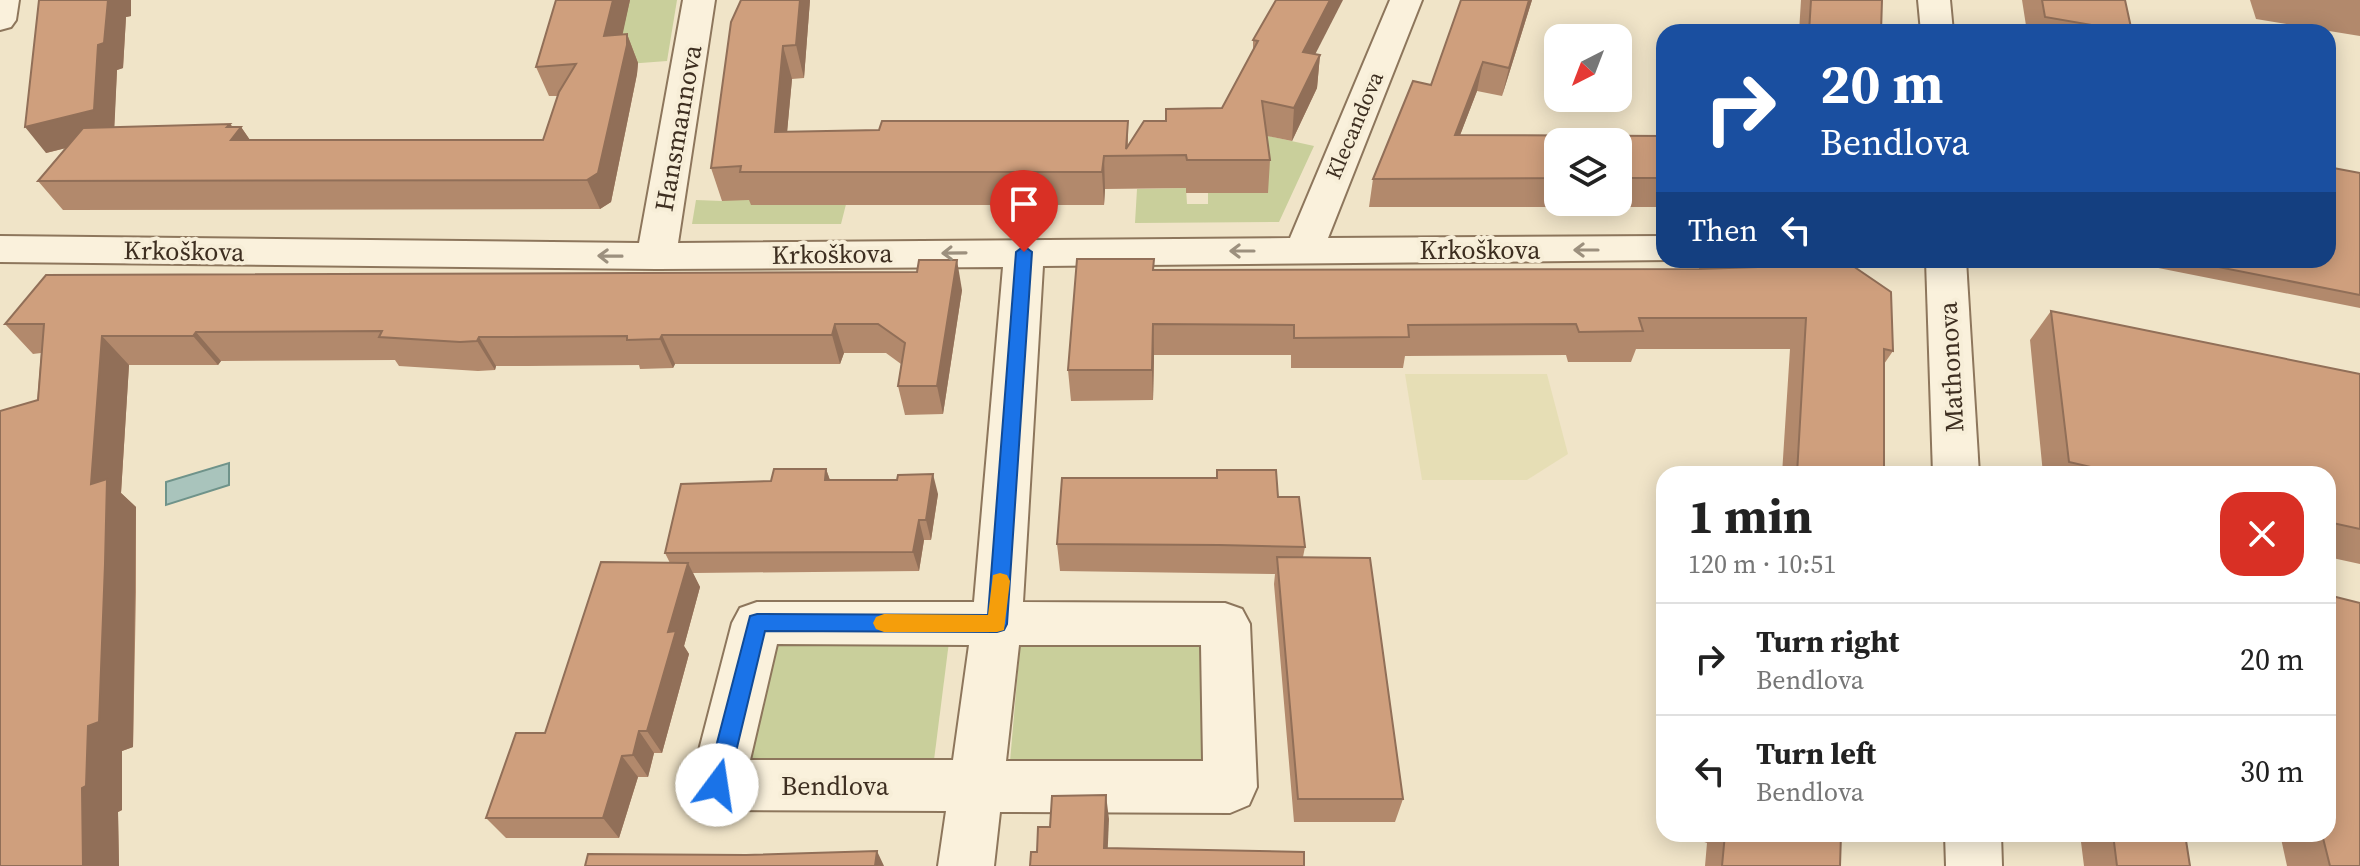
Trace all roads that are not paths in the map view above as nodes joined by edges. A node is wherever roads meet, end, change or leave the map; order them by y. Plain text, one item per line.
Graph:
1 (3, 0) edge
2 (699, 0) edge
3 (1406, 0) edge
4 (1934, 0) edge
5 (0, 20) edge
6 (1936, 24) edge
7 (0, 249) edge
8 (1656, 249) edge
9 (1304, 251) junction
10 (1024, 252) junction
11 (656, 256) junction
12 (1946, 268) edge
13 (1956, 466) edge
14 (997, 624) junction
15 (976, 786) junction
16 (1973, 842) edge
17 (966, 866) edge
18 (1974, 866) edge

1 - 5 street
2 - 11 street, Hansmannova
3 - 9 street, Klecandova
4 - 6 street
11 -> 7 street, Krkoškova
8 -> 9 street, Krkoškova
9 -> 10 street, Krkoškova
10 -> 11 street, Krkoškova
10 - 14 street
12 - 13 street, Mathonova
14 - 15 street
14 - 15 street, Bendlova
14 - 15 street, Bendlova
15 - 17 street
16 - 18 street

